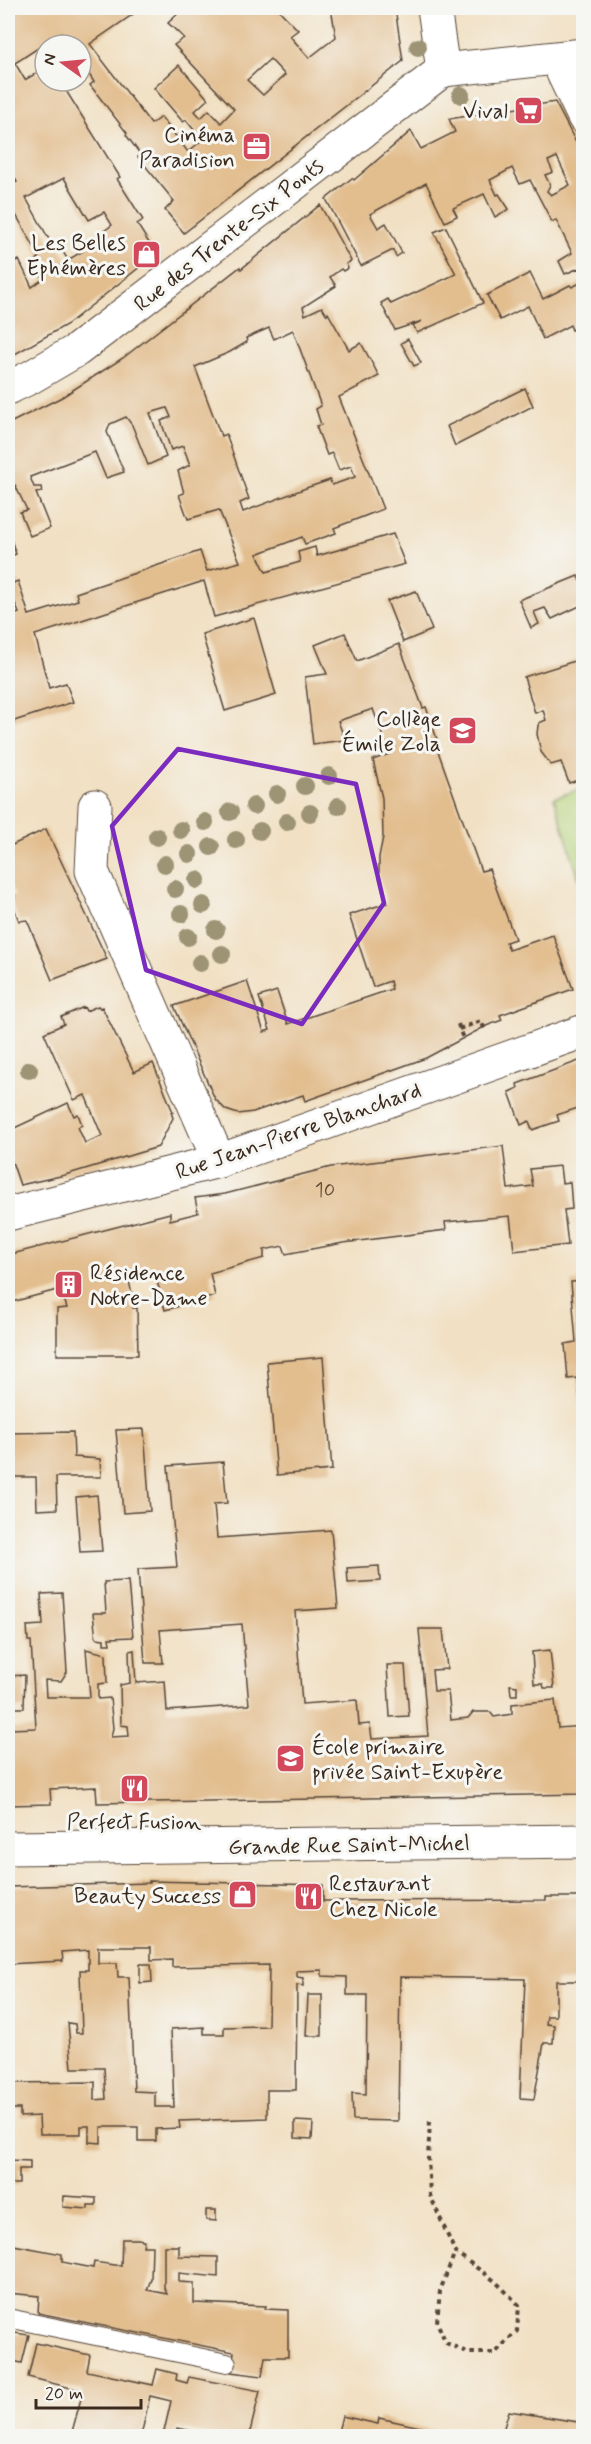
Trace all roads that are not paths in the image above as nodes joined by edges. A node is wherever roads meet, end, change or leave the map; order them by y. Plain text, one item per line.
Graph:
1 (434, 8) edge
2 (573, 57) edge
3 (442, 70) junction
4 (584, 117) edge
5 (8, 388) edge
6 (95, 806) dead end
7 (584, 1031) edge
8 (219, 1161) junction
9 (8, 1214) edge
10 (584, 1841) edge
11 (8, 1848) edge
12 (8, 2318) edge
13 (227, 2363) dead end

1 - 3 street
2 - 3 street
2 - 4 street
3 - 5 street, Rue des Trente-Six Ponts
6 - 8 street
7 - 8 street, Rue Jean-Pierre Blanchard
8 - 9 street, Rue Jean-Pierre Blanchard
10 - 11 street, Grande Rue Saint-Michel
12 - 13 lane

